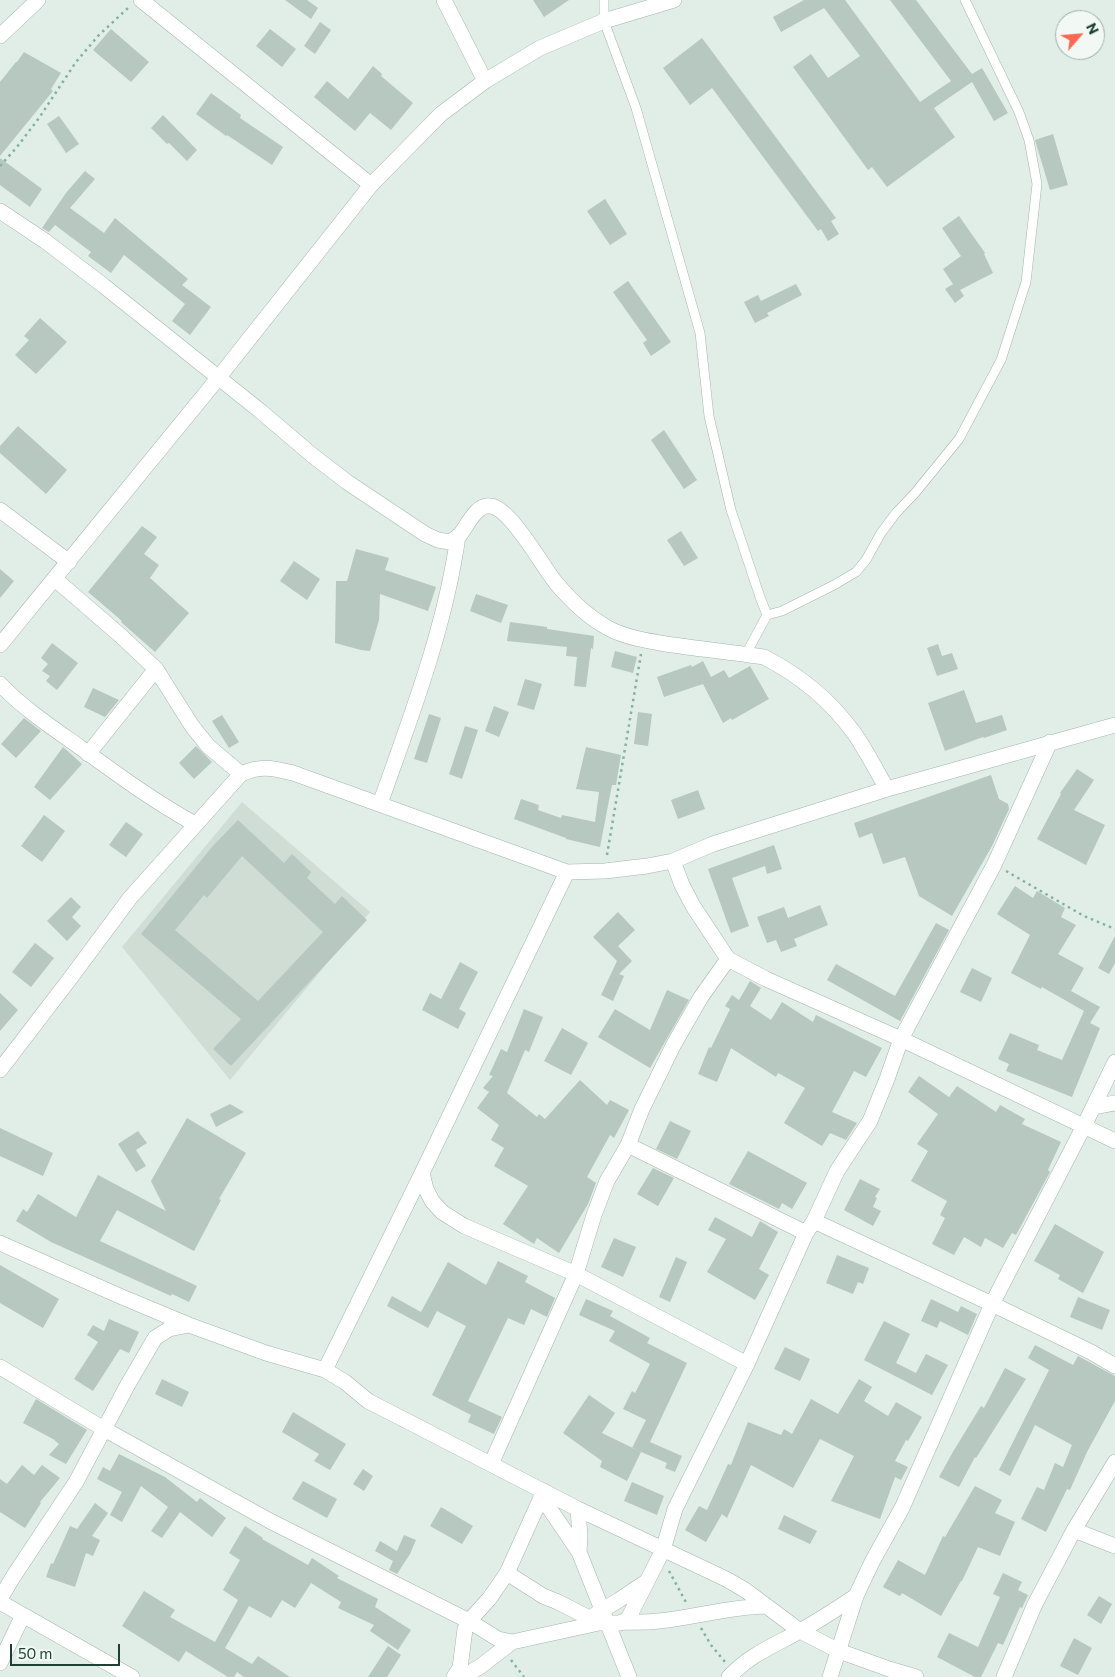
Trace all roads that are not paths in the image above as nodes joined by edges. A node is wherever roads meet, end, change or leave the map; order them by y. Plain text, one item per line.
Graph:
1 (38, 0) edge
2 (444, 0) edge
3 (604, 0) edge
4 (674, 0) edge
5 (965, 0) edge
6 (136, 3) edge
7 (604, 21) junction
8 (1, 34) edge
9 (485, 81) junction
10 (370, 185) junction
11 (0, 211) edge
12 (219, 377) junction
13 (0, 510) edge
14 (458, 536) junction
15 (69, 562) junction
16 (55, 579) junction
17 (767, 615) junction
18 (0, 645) edge
19 (746, 654) junction
20 (156, 669) junction
21 (0, 684) edge
22 (1115, 725) edge
23 (1050, 742) junction
24 (88, 754) junction
25 (241, 774) junction
26 (887, 789) junction
27 (380, 804) junction
28 (195, 824) junction
29 (673, 861) junction
30 (567, 872) junction
31 (728, 960) junction
32 (901, 1039) junction
33 (1115, 1062) edge
34 (0, 1070) edge
35 (1115, 1103) edge
36 (1093, 1107) junction
37 (1084, 1126) junction
38 (1115, 1141) edge
39 (628, 1145) junction
40 (422, 1173) junction
41 (810, 1227) junction
42 (0, 1243) edge
43 (576, 1274) junction
44 (992, 1304) junction
45 (148, 1308) junction
46 (189, 1325) junction
47 (155, 1338) junction
48 (747, 1364) junction
49 (1115, 1366) edge
50 (0, 1367) edge
51 (325, 1370) junction
52 (104, 1428) junction
53 (1115, 1462) edge
54 (491, 1464) junction
55 (542, 1493) junction
56 (578, 1509) junction
57 (1074, 1530) junction
58 (1115, 1546) edge
59 (579, 1552) junction
60 (662, 1552) junction
61 (507, 1573) junction
62 (647, 1580) junction
63 (856, 1596) junction
64 (0, 1601) edge
65 (766, 1606) junction
66 (23, 1615) junction
67 (600, 1619) junction
68 (469, 1621) junction
69 (624, 1622) junction
70 (800, 1631) junction
71 (507, 1646) junction
72 (839, 1651) junction
73 (0, 1663) edge
74 (732, 1674) edge
75 (132, 1677) edge
76 (454, 1677) edge
77 (463, 1677) edge
78 (629, 1677) edge
79 (830, 1677) edge
80 (916, 1677) edge
81 (1004, 1677) edge

1 - 8 street
2 - 9 street
3 - 7 lane
4 - 7 street
5 - 17 lane
6 - 10 street
7 - 9 street
7 - 17 lane
9 - 10 street
10 - 12 street
11 - 12 street
12 - 14 street
12 - 15 street
13 - 15 street
14 - 19 street
14 - 27 street
15 - 16 street
16 - 18 street
16 - 20 street
17 - 19 lane
19 - 26 street
20 - 24 street
20 - 25 street
21 - 24 street
22 - 23 street
23 - 26 street
23 - 32 street
24 - 28 street
25 - 27 street
25 - 28 street
26 - 29 street
27 - 30 street
28 - 34 street
29 - 30 street
29 - 31 street
30 - 40 street
31 - 32 street
31 - 39 street
32 - 37 street
32 - 41 street
33 - 36 street
35 - 36 street
36 - 37 street
37 - 38 street
37 - 44 street
39 - 41 street
39 - 43 street
40 - 43 street
40 - 51 street
41 - 44 street
41 - 48 street
42 - 45 street
43 - 48 street
43 - 54 street
44 - 49 street
44 - 63 street
45 - 46 street
45 - 47 street
46 - 47 street
46 - 51 street
47 - 52 street
48 - 60 street
50 - 52 street
51 - 54 street
52 - 64 street
52 - 68 street
53 - 57 street
54 - 55 street
55 - 56 street
55 - 59 street
55 - 61 street
56 - 59 street
56 - 60 street
57 - 58 street
57 - 81 street
59 - 67 street
60 - 62 street
60 - 65 street
61 - 67 street
61 - 68 street
62 - 67 street
62 - 69 street
63 - 70 street
63 - 72 street
64 - 66 street
65 - 69 street
65 - 70 street
66 - 73 street
66 - 75 street
67 - 69 street
67 - 71 street
67 - 78 street
68 - 71 street
68 - 76 street
70 - 72 street
70 - 74 street
71 - 77 street
72 - 79 street
72 - 80 street

